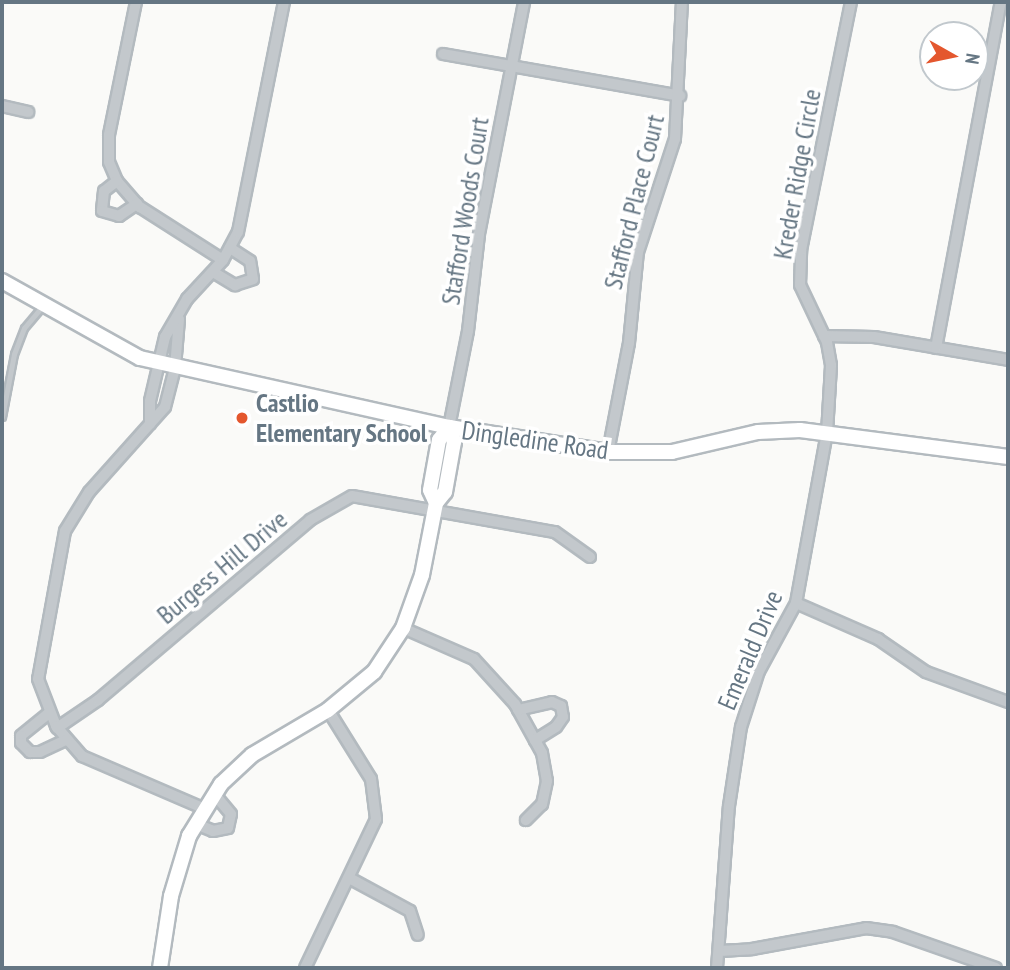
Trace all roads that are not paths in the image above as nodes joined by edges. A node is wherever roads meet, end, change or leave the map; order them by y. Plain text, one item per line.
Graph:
1 (136, 2) edge
2 (284, 2) edge
3 (524, 2) edge
4 (682, 2) edge
5 (851, 2) edge
6 (1001, 2) edge
7 (443, 54) dead end
8 (510, 66) junction
9 (680, 96) junction
10 (2, 106) edge
11 (28, 112) dead end
12 (117, 181) junction
13 (137, 204) junction
14 (230, 248) junction
15 (223, 260) junction
16 (213, 272) junction
17 (2, 281) edge
18 (43, 305) junction
19 (179, 318) junction
20 (824, 336) junction
21 (936, 348) junction
22 (1008, 360) edge
23 (157, 364) junction
24 (175, 368) junction
25 (2, 417) edge
26 (150, 424) junction
27 (449, 427) junction
28 (827, 433) junction
29 (608, 452) junction
30 (1008, 457) edge
31 (436, 506) junction
32 (590, 557) dead end
33 (796, 603) junction
34 (403, 628) junction
35 (1008, 702) edge
36 (328, 710) junction
37 (518, 710) junction
38 (49, 713) junction
39 (57, 728) junction
40 (66, 740) junction
41 (535, 740) junction
42 (214, 794) junction
43 (205, 809) junction
44 (526, 820) dead end
45 (196, 824) junction
46 (351, 878) junction
47 (418, 935) dead end
48 (719, 951) junction
49 (160, 968) edge
50 (305, 968) edge
51 (717, 968) edge
52 (996, 968) edge

1 - 12 street
2 - 14 street
3 - 8 street, Stafford Woods Court
4 - 9 street, Stafford Place Court
5 - 20 street, Kreder Ridge Circle
6 - 21 street
7 - 8 street
8 - 9 street
8 - 27 street, Stafford Woods Court
9 - 29 street, Stafford Place Court
10 - 11 street
12 - 13 street
12 - 13 street
13 - 15 street
14 - 15 street
14 - 16 street
15 - 16 street
16 - 19 street
17 - 18 street, Dingledine Road
18 - 23 street, Dingledine Road
18 - 25 lane
19 - 23 street
19 - 24 street
20 - 21 street
20 - 28 street, Kreder Ridge Circle
21 - 22 street
23 - 24 street, Dingledine Road
23 - 26 street
24 - 26 street
24 - 27 street, Dingledine Road
26 - 38 street
27 - 29 street, Dingledine Road
27 - 31 street
28 - 29 street, Dingledine Road
28 - 30 street, Dingledine Road
28 - 33 street, Emerald Drive
31 - 32 street, Burgess Hill Drive
31 - 34 street
31 - 39 street, Burgess Hill Drive
33 - 35 street
33 - 48 street, Emerald Drive
34 - 36 street
34 - 37 street
36 - 42 street
36 - 46 street
37 - 41 street
37 - 41 street
38 - 39 street
38 - 40 street
39 - 40 street
40 - 43 street
41 - 44 street
42 - 43 street
42 - 45 street
43 - 45 street
45 - 49 street
46 - 47 street
46 - 50 street
48 - 51 street, Emerald Drive
48 - 52 street

